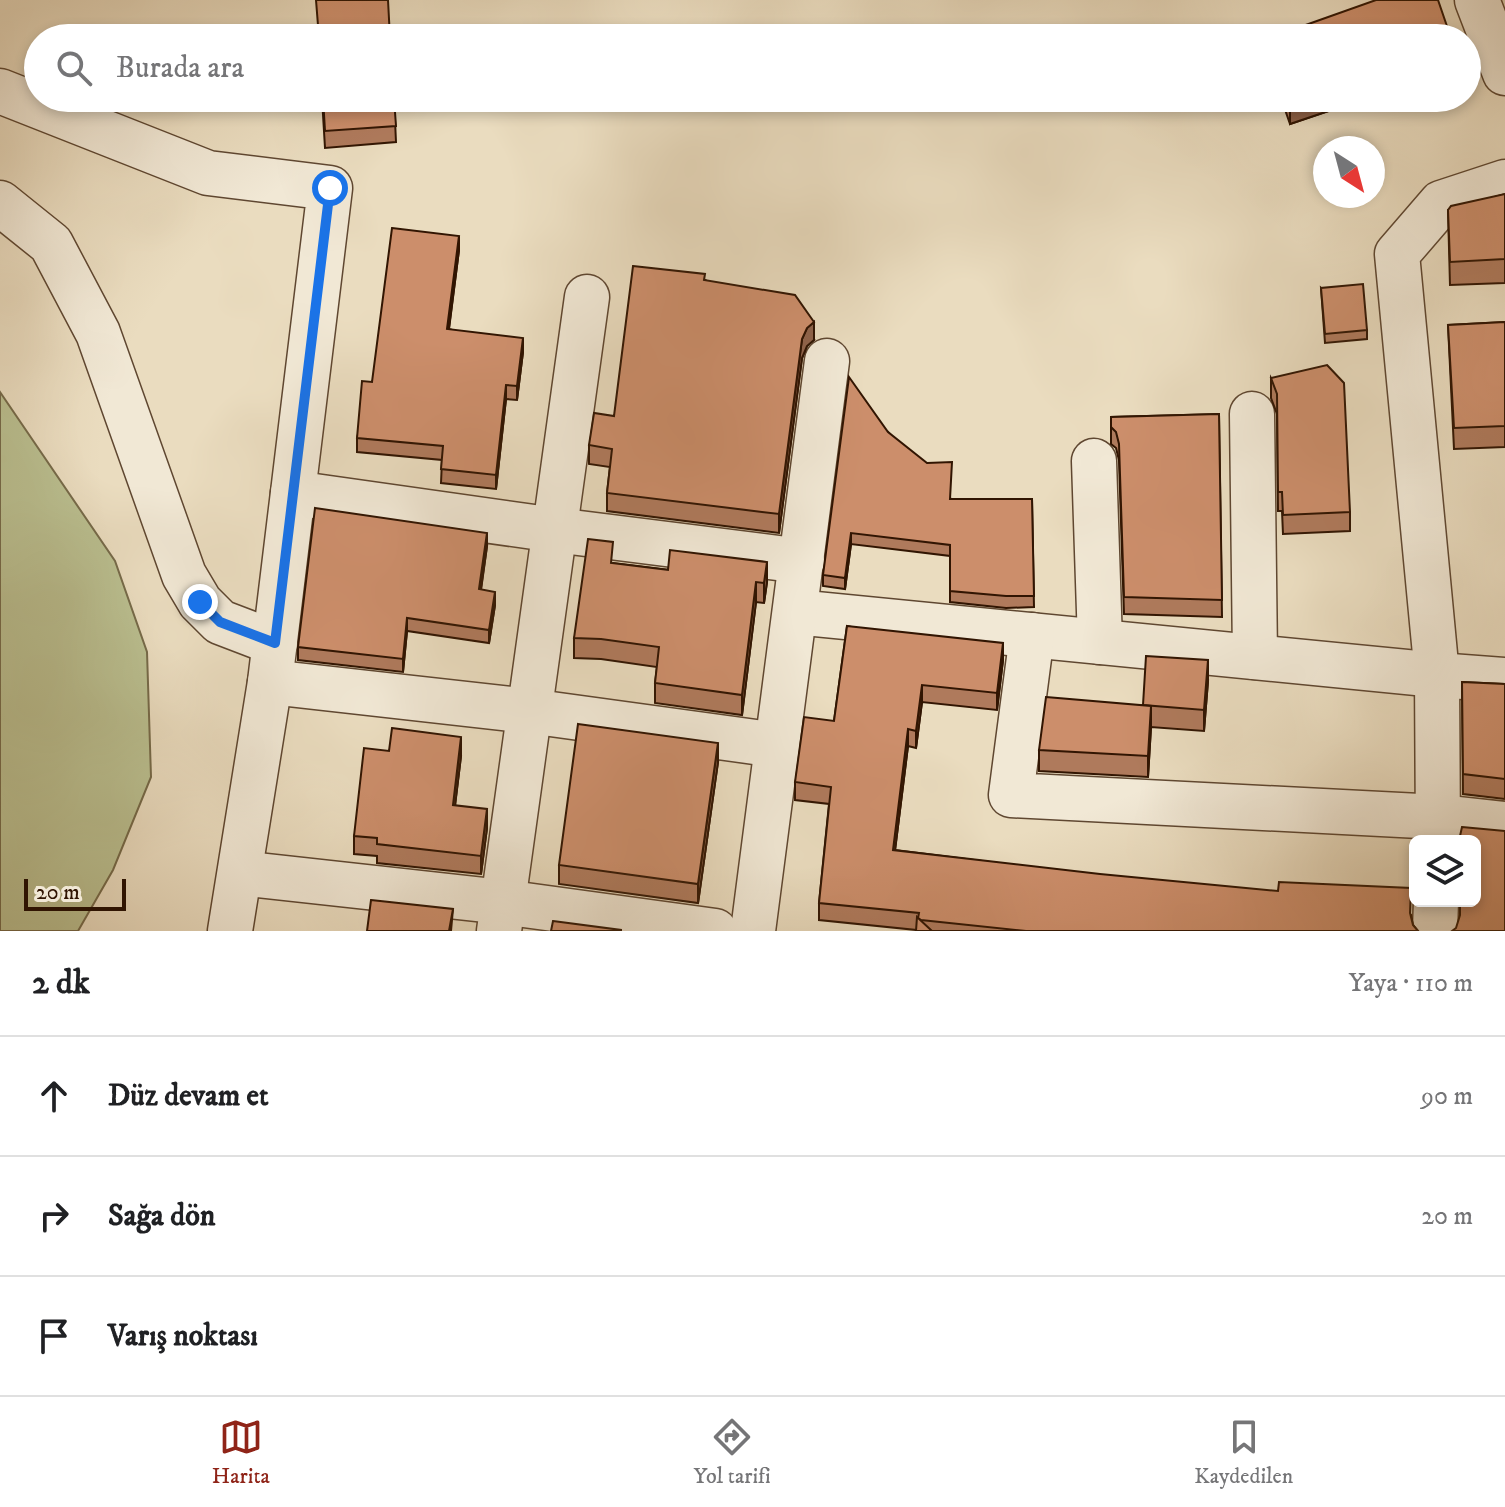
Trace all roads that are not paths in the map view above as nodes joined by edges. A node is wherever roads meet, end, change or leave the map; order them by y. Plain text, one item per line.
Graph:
1 (1477, 0) edge
2 (1505, 73) edge
3 (0, 91) edge
4 (24, 100) edge
5 (53, 112) edge
6 (1505, 182) edge
7 (0, 203) edge
8 (587, 297) dead end
9 (827, 361) dead end
10 (1252, 414) dead end
11 (1094, 461) dead end
12 (293, 493) junction
13 (555, 530) junction
14 (802, 561) junction
15 (795, 612) junction
16 (1032, 635) junction
17 (1100, 642) junction
18 (1255, 657) junction
19 (273, 663) junction
20 (1437, 675) junction
21 (1505, 680) edge
22 (529, 711) junction
23 (777, 745) junction
24 (1505, 824) edge
25 (1439, 829) edge
26 (240, 873) junction
27 (1436, 907) edge
28 (501, 917) edge
29 (230, 931) edge
30 (715, 931) edge
31 (753, 931) edge
32 (1435, 931) edge

1 - 2 street
3 - 4 street
5 - 12 street
6 - 20 street
7 - 19 street
8 - 13 street
9 - 14 street
10 - 18 street
11 - 17 street
12 - 13 street
12 - 19 street
13 - 14 street
13 - 22 street
14 - 15 street
15 - 16 street
15 - 23 street
16 - 17 street
16 - 25 street
17 - 18 street
18 - 20 street
19 - 22 street
19 - 26 street
20 - 21 street
20 - 25 street
22 - 23 street
22 - 28 street
23 - 31 street
24 - 25 street
26 - 28 street
26 - 29 street
27 - 32 street
28 - 30 street

